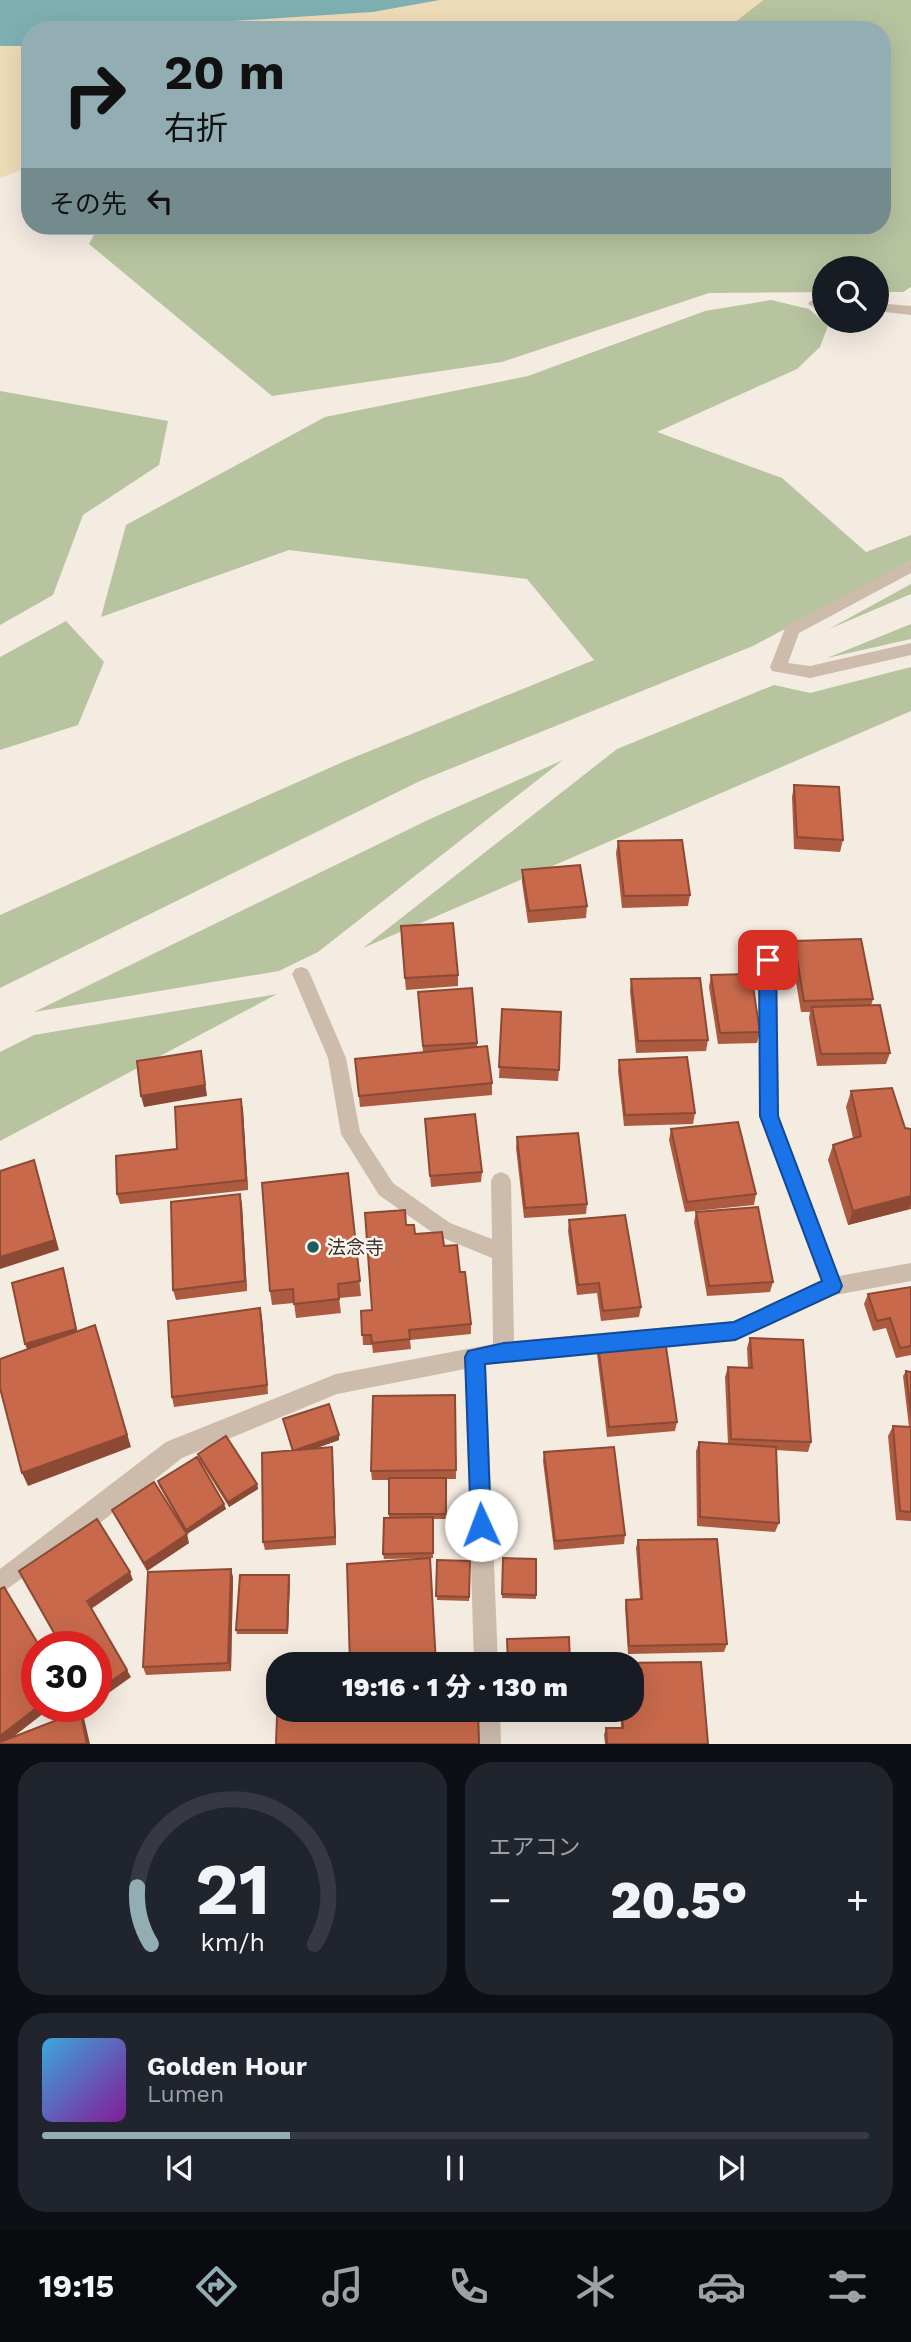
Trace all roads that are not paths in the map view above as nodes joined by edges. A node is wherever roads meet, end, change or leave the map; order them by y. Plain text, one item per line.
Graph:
1 (889, 308) edge
2 (910, 309) edge
3 (911, 566) edge
4 (911, 649) edge
5 (768, 960) dead end
6 (301, 974) dead end
7 (501, 1181) dead end
8 (502, 1254) junction
9 (911, 1272) edge
10 (833, 1286) junction
11 (504, 1352) junction
12 (475, 1357) junction
13 (0, 1583) edge
14 (486, 1652) edge
15 (488, 1722) edge
16 (489, 1744) edge

1 - 2 street
3 - 4 street
5 - 10 street
6 - 8 street
7 - 8 street
8 - 11 street
9 - 10 street
10 - 11 street
11 - 12 street
12 - 13 street
12 - 14 street
15 - 16 street

